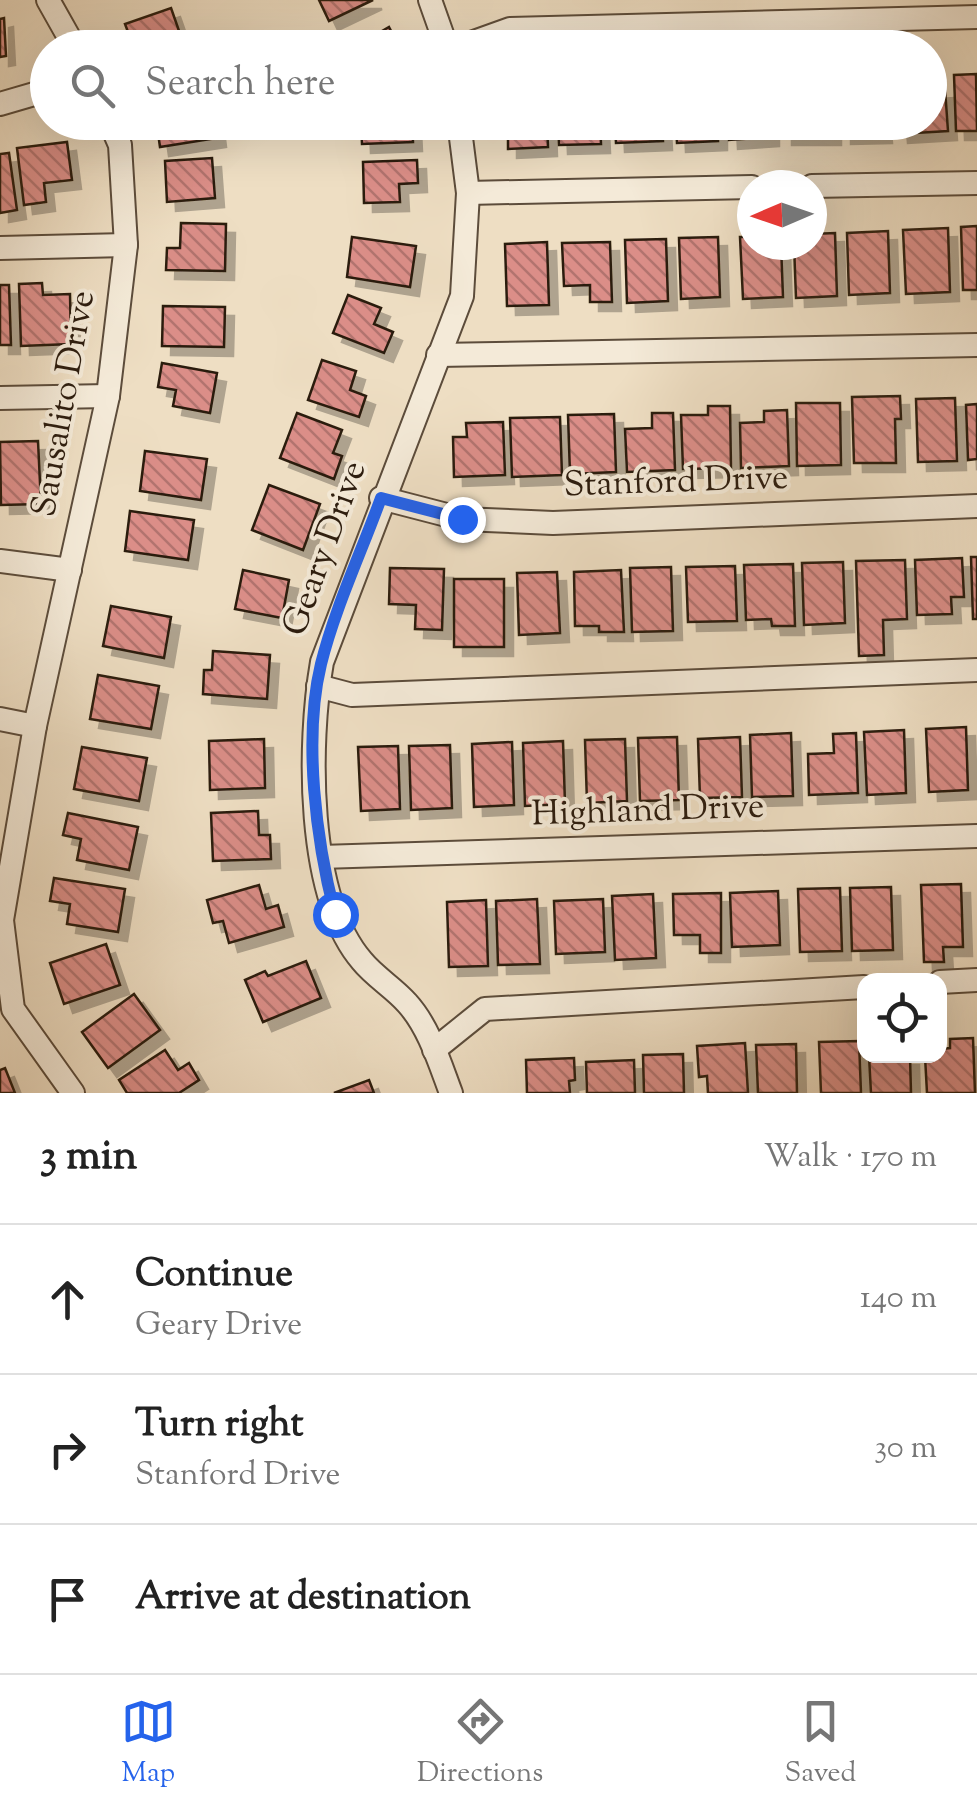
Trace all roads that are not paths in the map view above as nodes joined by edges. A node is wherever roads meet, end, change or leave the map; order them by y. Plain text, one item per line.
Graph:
1 (48, 0) edge
2 (430, 0) edge
3 (977, 18) edge
4 (65, 30) edge
5 (441, 30) edge
6 (505, 30) edge
7 (30, 95) edge
8 (0, 104) edge
9 (118, 140) edge
10 (461, 140) edge
11 (977, 183) edge
12 (827, 186) edge
13 (737, 187) edge
14 (468, 193) junction
15 (126, 246) junction
16 (0, 248) edge
17 (977, 345) edge
18 (438, 355) junction
19 (108, 396) junction
20 (0, 398) edge
21 (381, 498) junction
22 (977, 506) edge
23 (0, 561) edge
24 (70, 570) junction
25 (977, 670) edge
26 (318, 686) junction
27 (0, 719) edge
28 (35, 726) junction
29 (977, 836) edge
30 (320, 858) junction
31 (4, 883) edge
32 (977, 980) edge
33 (947, 982) edge
34 (857, 987) edge
35 (6, 1012) edge
36 (434, 1050) junction
37 (73, 1093) edge
38 (451, 1093) edge

1 - 4 street
2 - 5 street
3 - 6 street
7 - 8 street
9 - 15 street, Sausalito Drive
10 - 14 street, Geary Drive
11 - 12 street
13 - 14 street
14 - 18 street, Geary Drive
15 - 16 street
15 - 19 street, Sausalito Drive
17 - 18 street
18 - 21 street, Geary Drive
19 - 20 street
19 - 24 street, Sausalito Drive
21 - 22 street, Stanford Drive
21 - 26 street, Geary Drive
23 - 24 street
24 - 28 street, Sausalito Drive
25 - 26 street
26 - 30 street, Geary Drive
27 - 28 street
28 - 31 street, Sausalito Drive
29 - 30 street, Highland Drive
30 - 36 street, Geary Drive
31 - 35 street, Sausalito Drive
32 - 33 street
34 - 36 street
35 - 37 street, Sausalito Drive
36 - 38 street, Geary Drive

